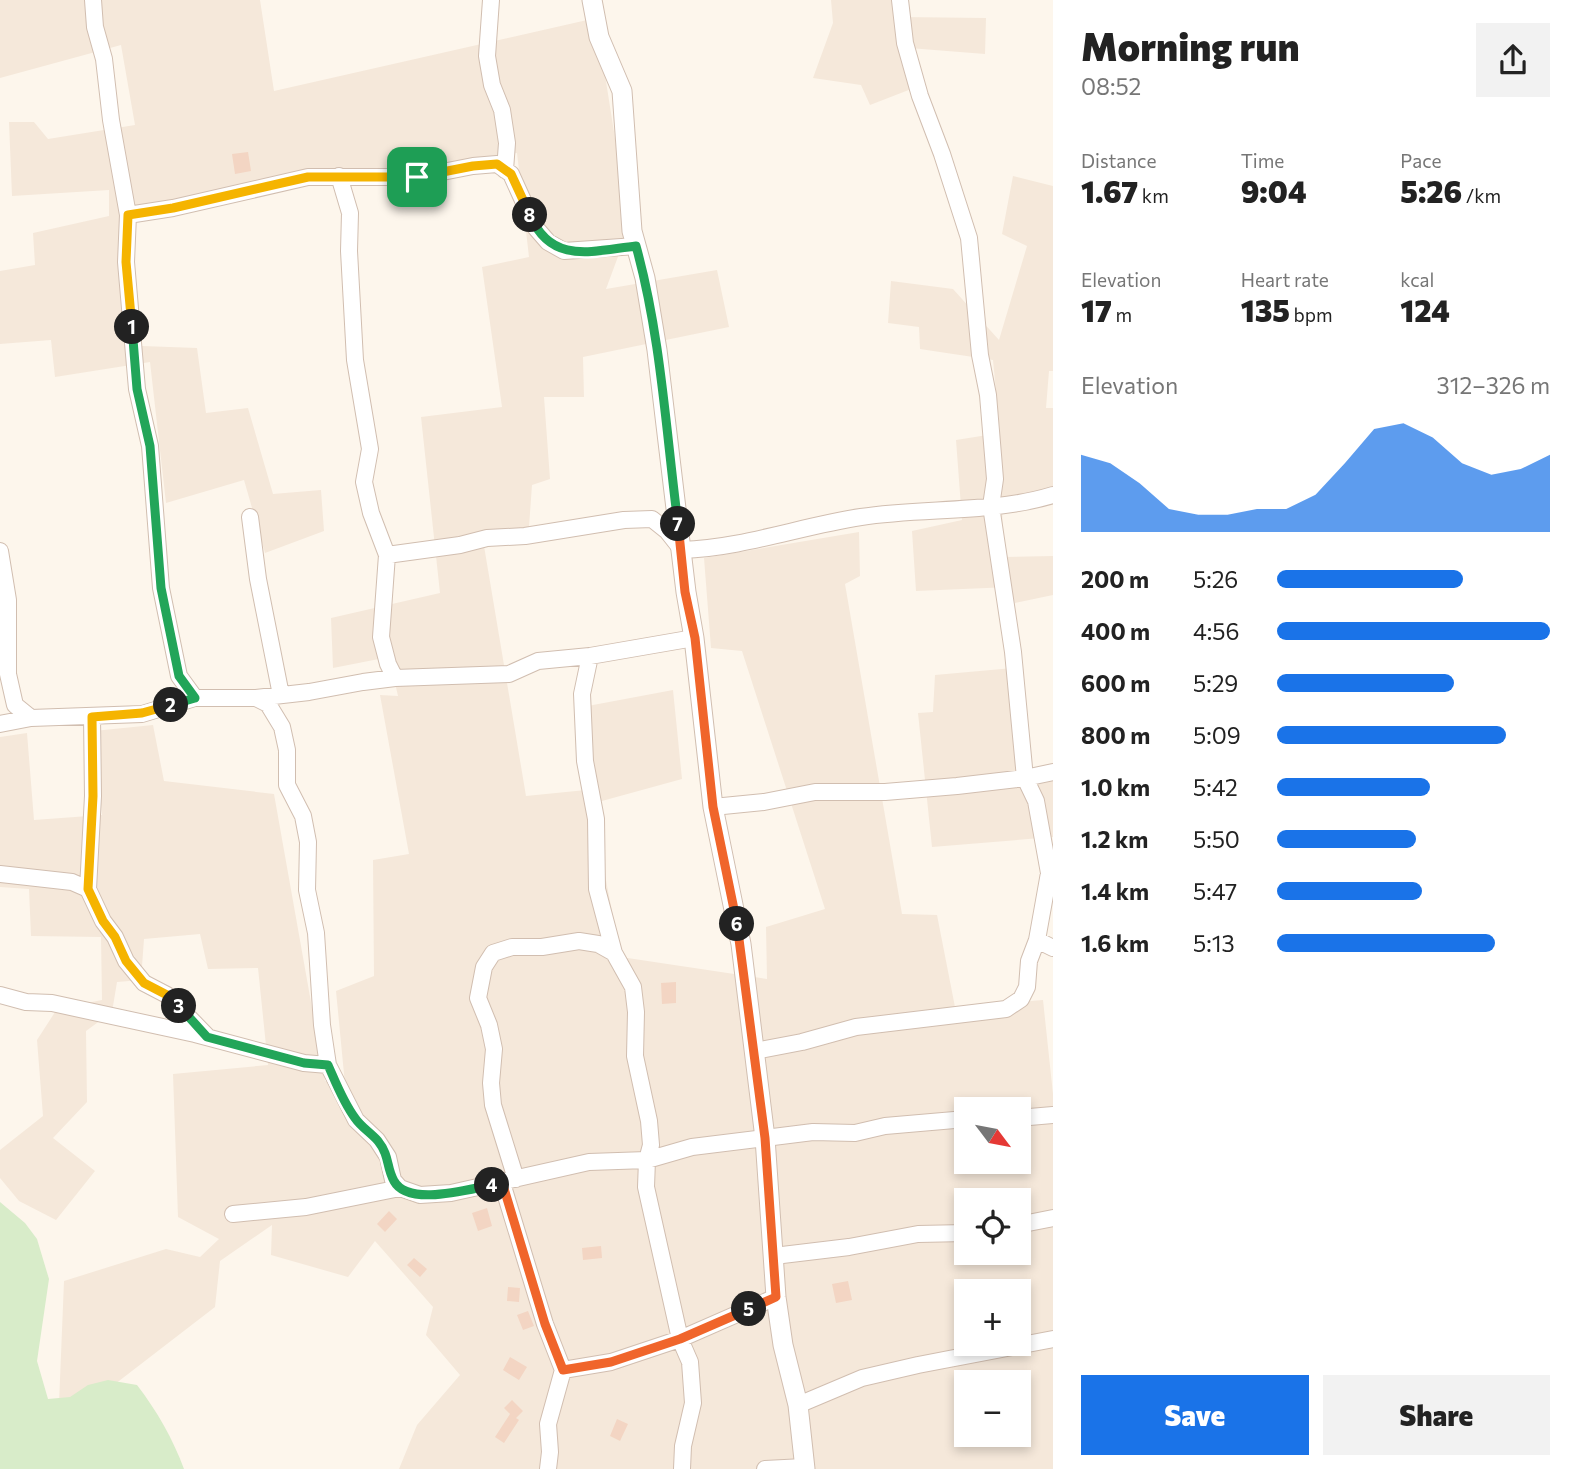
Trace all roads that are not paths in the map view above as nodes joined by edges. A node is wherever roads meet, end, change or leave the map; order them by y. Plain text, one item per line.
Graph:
1 (93, 0) edge
2 (491, 0) edge
3 (592, 0) edge
4 (900, 0) edge
5 (505, 170) junction
6 (339, 176) junction
7 (128, 215) junction
8 (636, 246) junction
9 (1053, 495) edge
10 (991, 506) junction
11 (250, 517) dead end
12 (682, 550) junction
13 (0, 551) edge
14 (387, 555) junction
15 (695, 638) junction
16 (590, 656) junction
17 (395, 678) junction
18 (281, 695) junction
19 (195, 698) junction
20 (256, 698) junction
21 (92, 717) junction
22 (30, 718) junction
23 (0, 724) edge
24 (1053, 772) edge
25 (1025, 778) junction
26 (713, 807) junction
27 (0, 874) edge
28 (88, 889) junction
29 (1037, 940) junction
30 (1053, 948) edge
31 (614, 953) junction
32 (0, 995) edge
33 (207, 1037) junction
34 (755, 1051) junction
35 (328, 1065) junction
36 (1053, 1115) edge
37 (1031, 1117) edge
38 (954, 1120) edge
39 (765, 1138) junction
40 (647, 1160) junction
41 (509, 1181) junction
42 (400, 1188) junction
43 (233, 1214) dead end
44 (1053, 1218) edge
45 (1031, 1223) edge
46 (954, 1233) edge
47 (774, 1256) junction
48 (776, 1297) junction
49 (680, 1339) junction
50 (1053, 1339) edge
51 (563, 1370) junction
52 (798, 1405) junction
53 (805, 1468) edge
54 (548, 1469) edge
55 (682, 1469) edge
56 (765, 1469) edge

1 - 7 street
2 - 5 street
3 - 8 street
4 - 10 street
5 - 6 street
5 - 8 street
6 - 7 street
6 - 14 street
7 - 19 street
8 - 12 street
9 - 10 street
10 - 12 street
10 - 25 street
11 - 18 street
12 - 14 street
12 - 15 street
13 - 22 street
14 - 17 street
15 - 16 street
15 - 26 street
16 - 17 street
16 - 31 street
17 - 18 street
18 - 20 street
19 - 20 street
19 - 21 street
20 - 35 street
21 - 22 street
21 - 28 street
22 - 23 street
24 - 25 street
25 - 26 street
25 - 29 street
26 - 34 street
27 - 28 street
28 - 33 street
29 - 30 street
29 - 34 street
31 - 40 street
31 - 41 street
32 - 33 street
33 - 35 street
34 - 39 street
35 - 42 street
36 - 37 street
38 - 39 street
39 - 40 street
39 - 47 street
40 - 41 street
40 - 49 street
41 - 42 street
41 - 51 street
42 - 43 street
44 - 45 street
46 - 47 street
47 - 48 street
48 - 49 street
48 - 52 street
49 - 51 street
49 - 55 street
50 - 52 street
51 - 54 street
52 - 53 street
53 - 56 street

